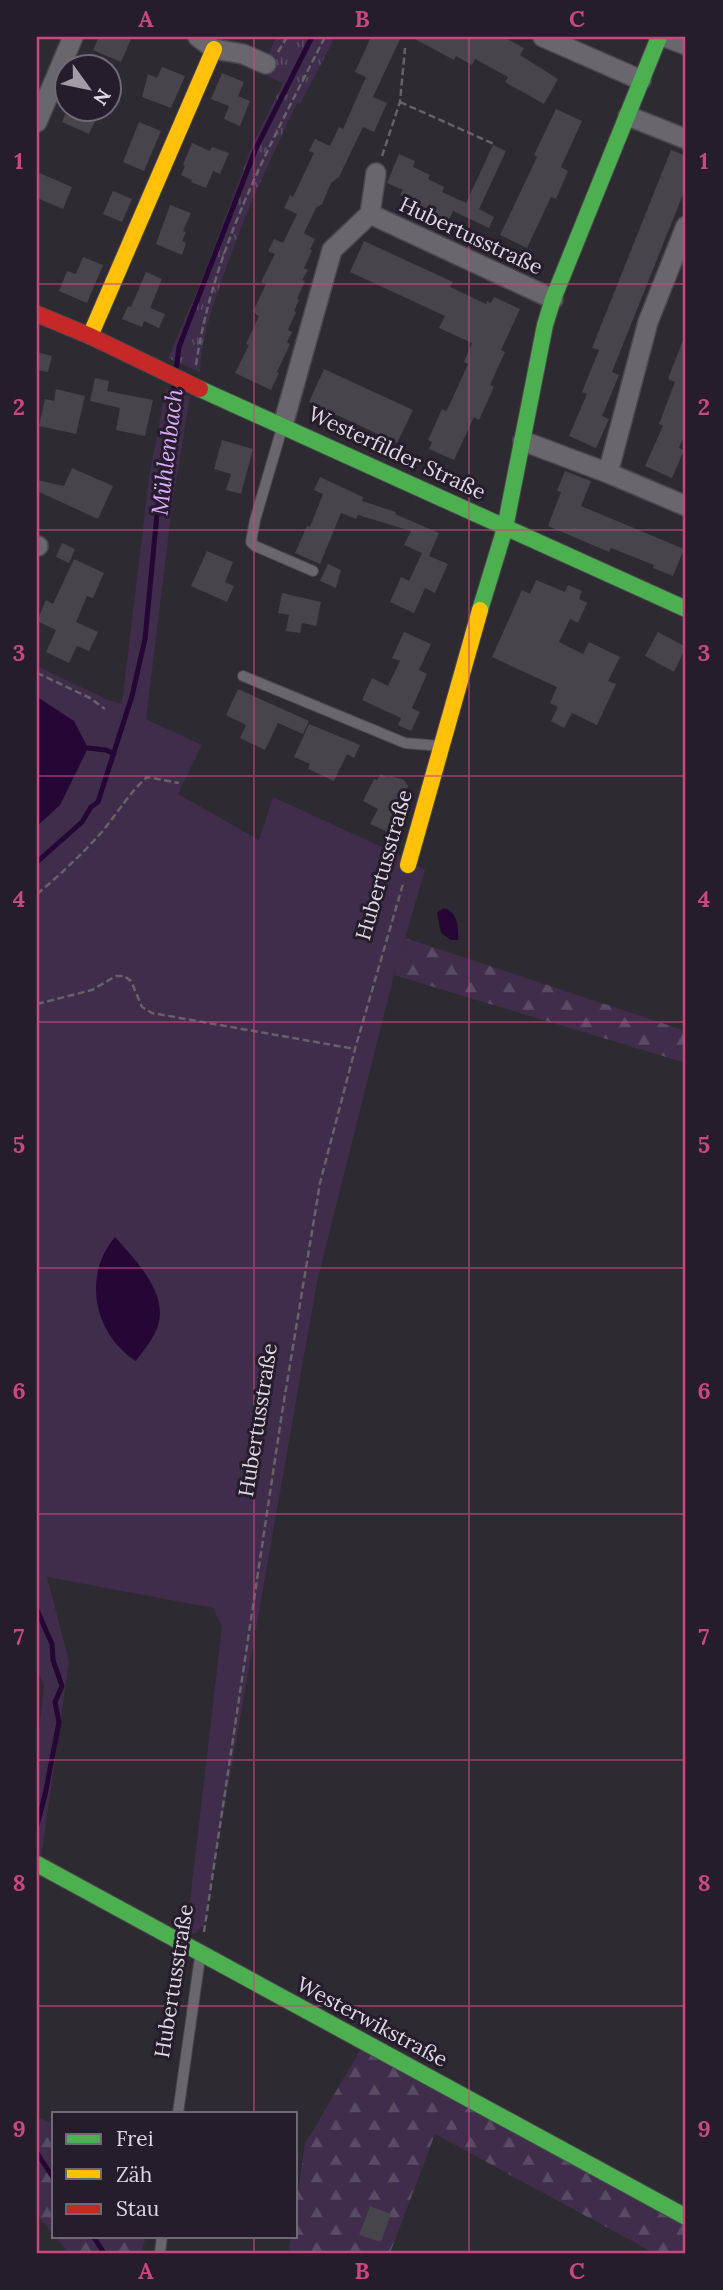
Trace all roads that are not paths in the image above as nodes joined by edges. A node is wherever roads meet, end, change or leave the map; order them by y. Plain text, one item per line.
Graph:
1 (72, 37) edge
2 (198, 37) edge
3 (543, 37) edge
4 (659, 37) edge
5 (666, 37) edge
6 (686, 45) edge
7 (214, 49) junction
8 (266, 64) dead end
9 (641, 80) junction
10 (628, 116) junction
11 (37, 122) edge
12 (686, 139) edge
13 (376, 173) road end
14 (370, 214) junction
15 (686, 226) edge
16 (553, 299) junction
17 (37, 314) edge
18 (90, 336) junction
19 (283, 425) junction
20 (523, 441) junction
21 (608, 473) junction
22 (686, 503) edge
23 (505, 528) junction
24 (313, 571) dead end
25 (686, 609) edge
26 (243, 676) dead end
27 (441, 746) junction
28 (408, 865) road end
29 (38, 1865) edge
30 (201, 1953) junction
31 (178, 2112) edge
32 (686, 2217) edge

1 - 11 street
2 - 7 street
3 - 9 street
4 - 9 street, Hubertusstraße
5 - 6 street
7 - 8 street
7 - 18 street
9 - 10 street, Hubertusstraße
10 - 12 street
10 - 16 street, Hubertusstraße
13 - 14 street, Hubertusstraße
14 - 16 street, Hubertusstraße
14 - 19 street, Hubertusstraße
15 - 21 street
16 - 20 street, Hubertusstraße
17 - 18 street, Westerfilder Straße
18 - 19 street, Westerfilder Straße
19 - 23 street, Westerfilder Straße
19 - 24 lane
20 - 21 street
20 - 23 street, Hubertusstraße
21 - 22 street
23 - 25 street, Westerfilder Straße
23 - 27 street, Hubertusstraße
26 - 27 lane
27 - 28 street, Hubertusstraße
29 - 30 street, Westerwikstraße
30 - 31 lane, Hubertusstraße
30 - 32 street, Westerwikstraße

